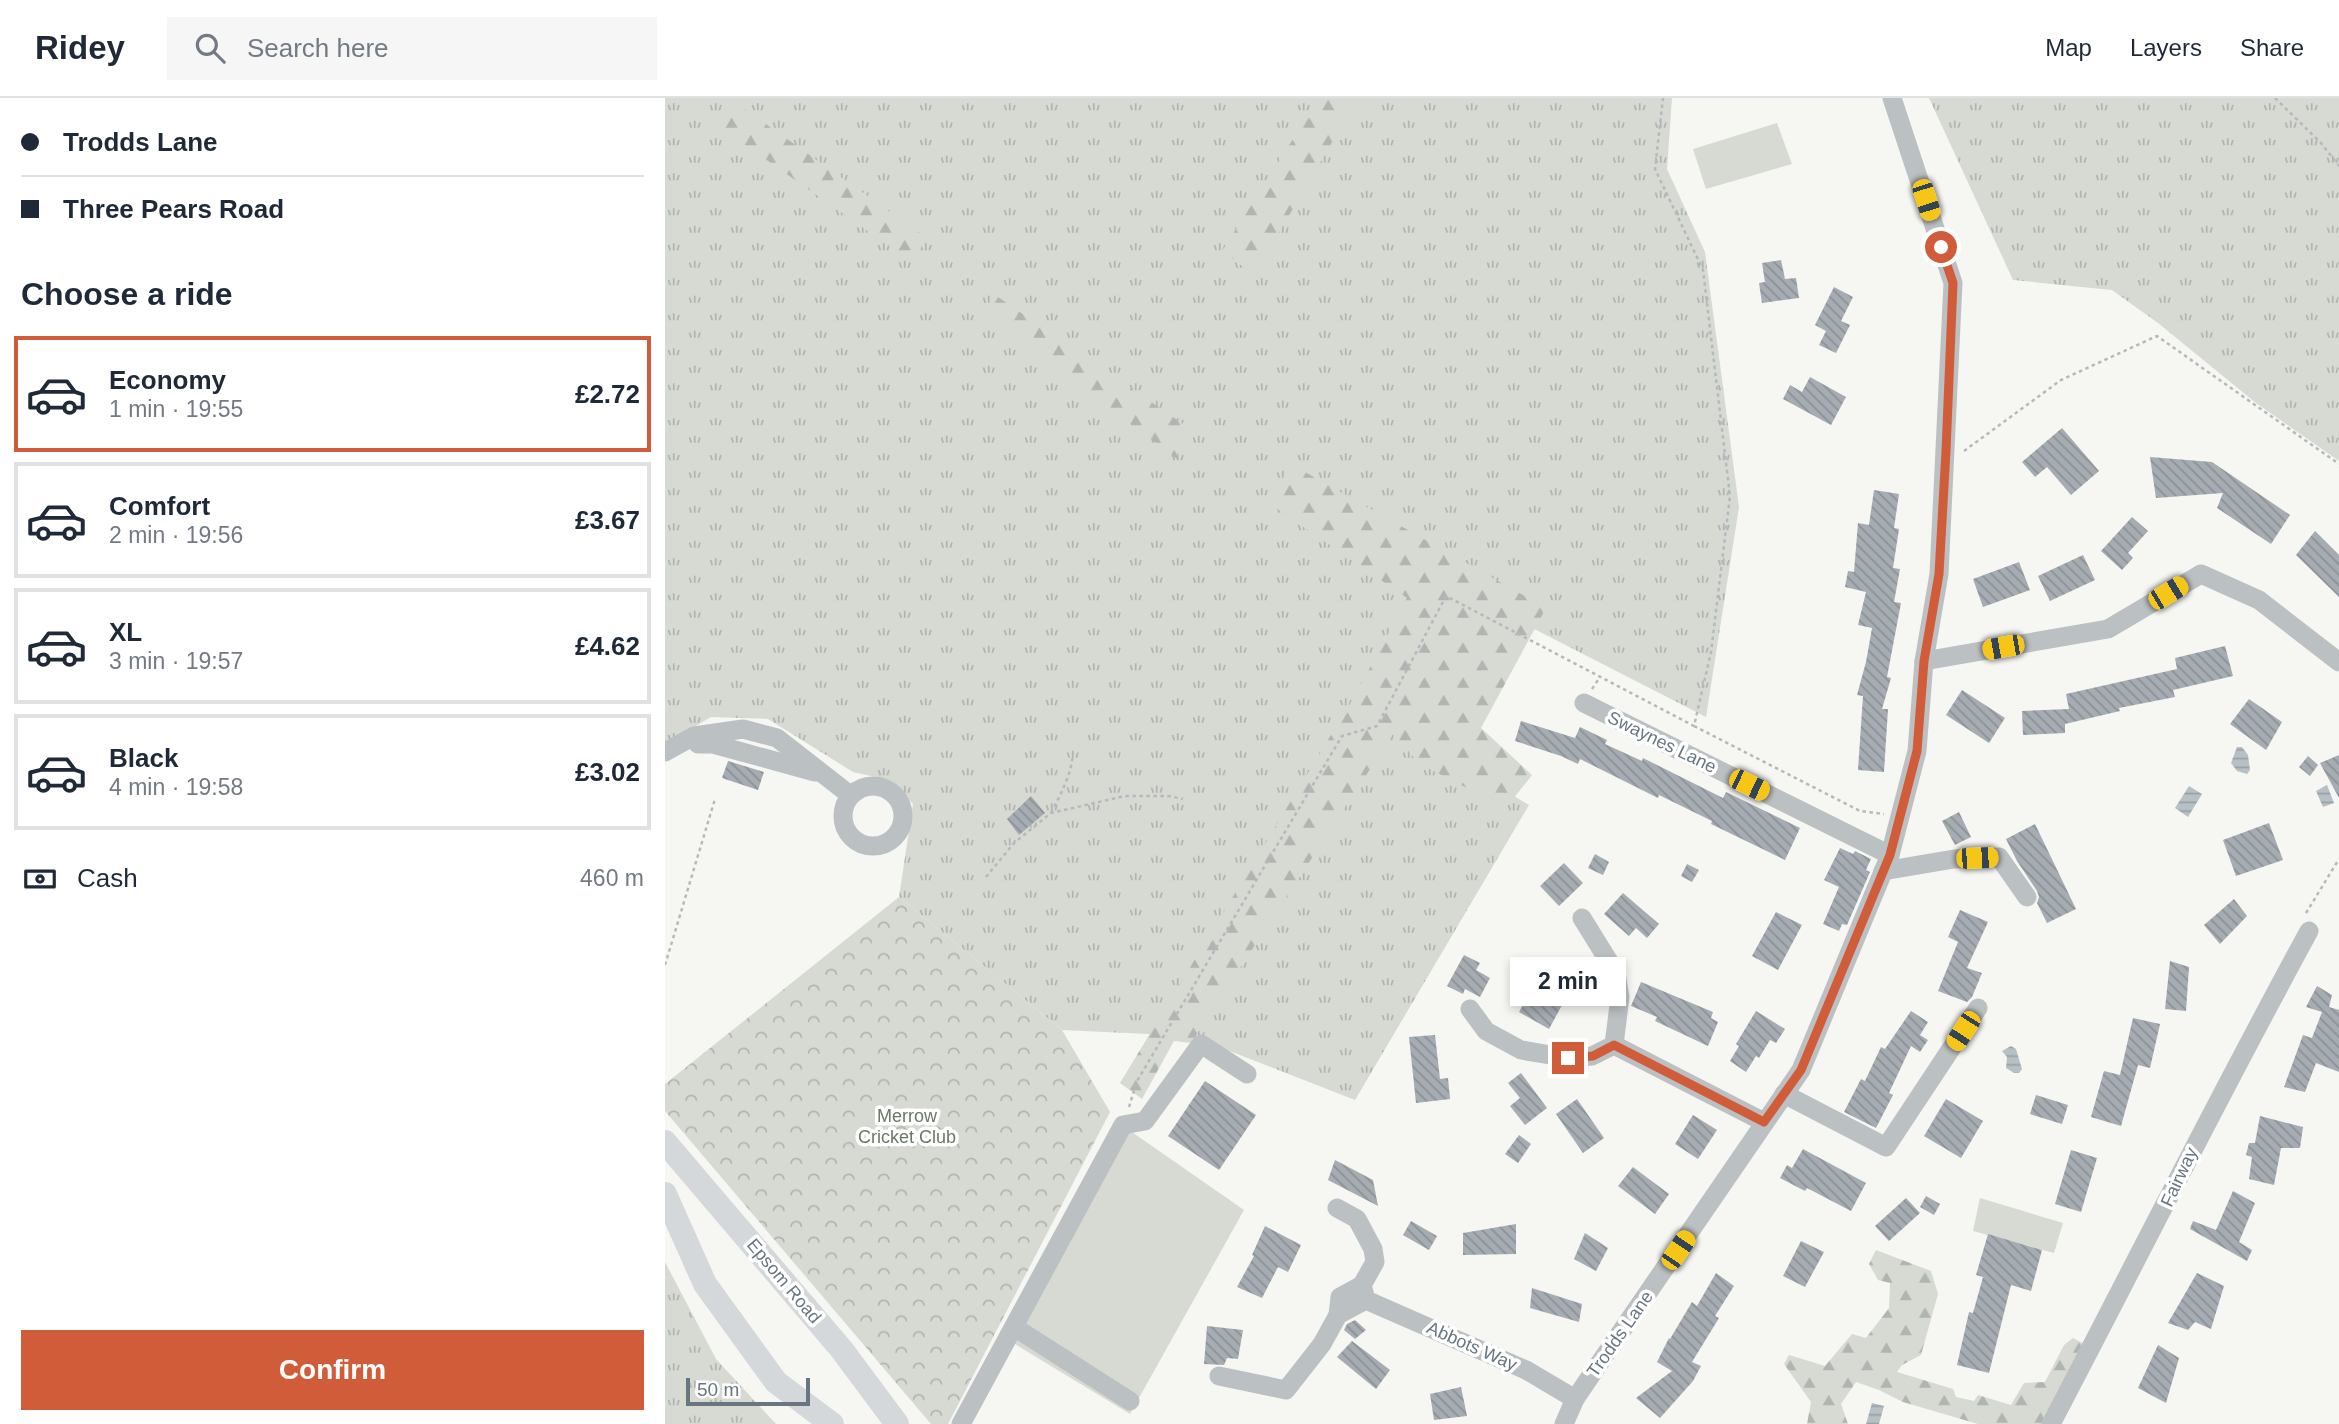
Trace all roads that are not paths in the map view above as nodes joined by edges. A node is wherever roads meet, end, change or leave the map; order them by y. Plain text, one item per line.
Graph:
1 (1892, 98) edge
2 (1924, 661) junction
3 (2339, 662) edge
4 (1584, 703) dead end
5 (667, 751) edge
6 (850, 795) dead end
7 (1887, 863) junction
8 (2027, 897) dead end
9 (1582, 918) dead end
10 (2309, 931) road end
11 (1978, 1008) dead end
12 (1470, 1009) dead end
13 (1614, 1045) junction
14 (1247, 1074) dead end
15 (1784, 1094) junction
16 (1764, 1122) junction
17 (665, 1142) edge
18 (665, 1194) edge
19 (1337, 1208) dead end
20 (1364, 1292) junction
21 (1014, 1327) junction
22 (1219, 1376) dead end
23 (1575, 1399) junction
24 (1130, 1401) dead end
25 (832, 1424) edge
26 (897, 1424) edge
27 (961, 1424) edge
28 (1564, 1424) edge
29 (2050, 1424) edge

1 - 2 street, Trodds Lane
2 - 3 street
2 - 7 street, Trodds Lane
4 - 7 street, Swaynes Lane
5 - 6 street
7 - 8 street
7 - 15 street, Trodds Lane
9 - 13 street
10 - 29 street, Fairway
11 - 15 street
12 - 13 street
13 - 16 street
14 - 21 street
15 - 16 street, Trodds Lane
16 - 23 street, Trodds Lane
17 - 26 main road, Epsom Road
18 - 25 main road
19 - 20 street
20 - 22 street
20 - 23 street, Abbots Way
21 - 24 street
21 - 27 street
23 - 28 street, Trodds Lane

